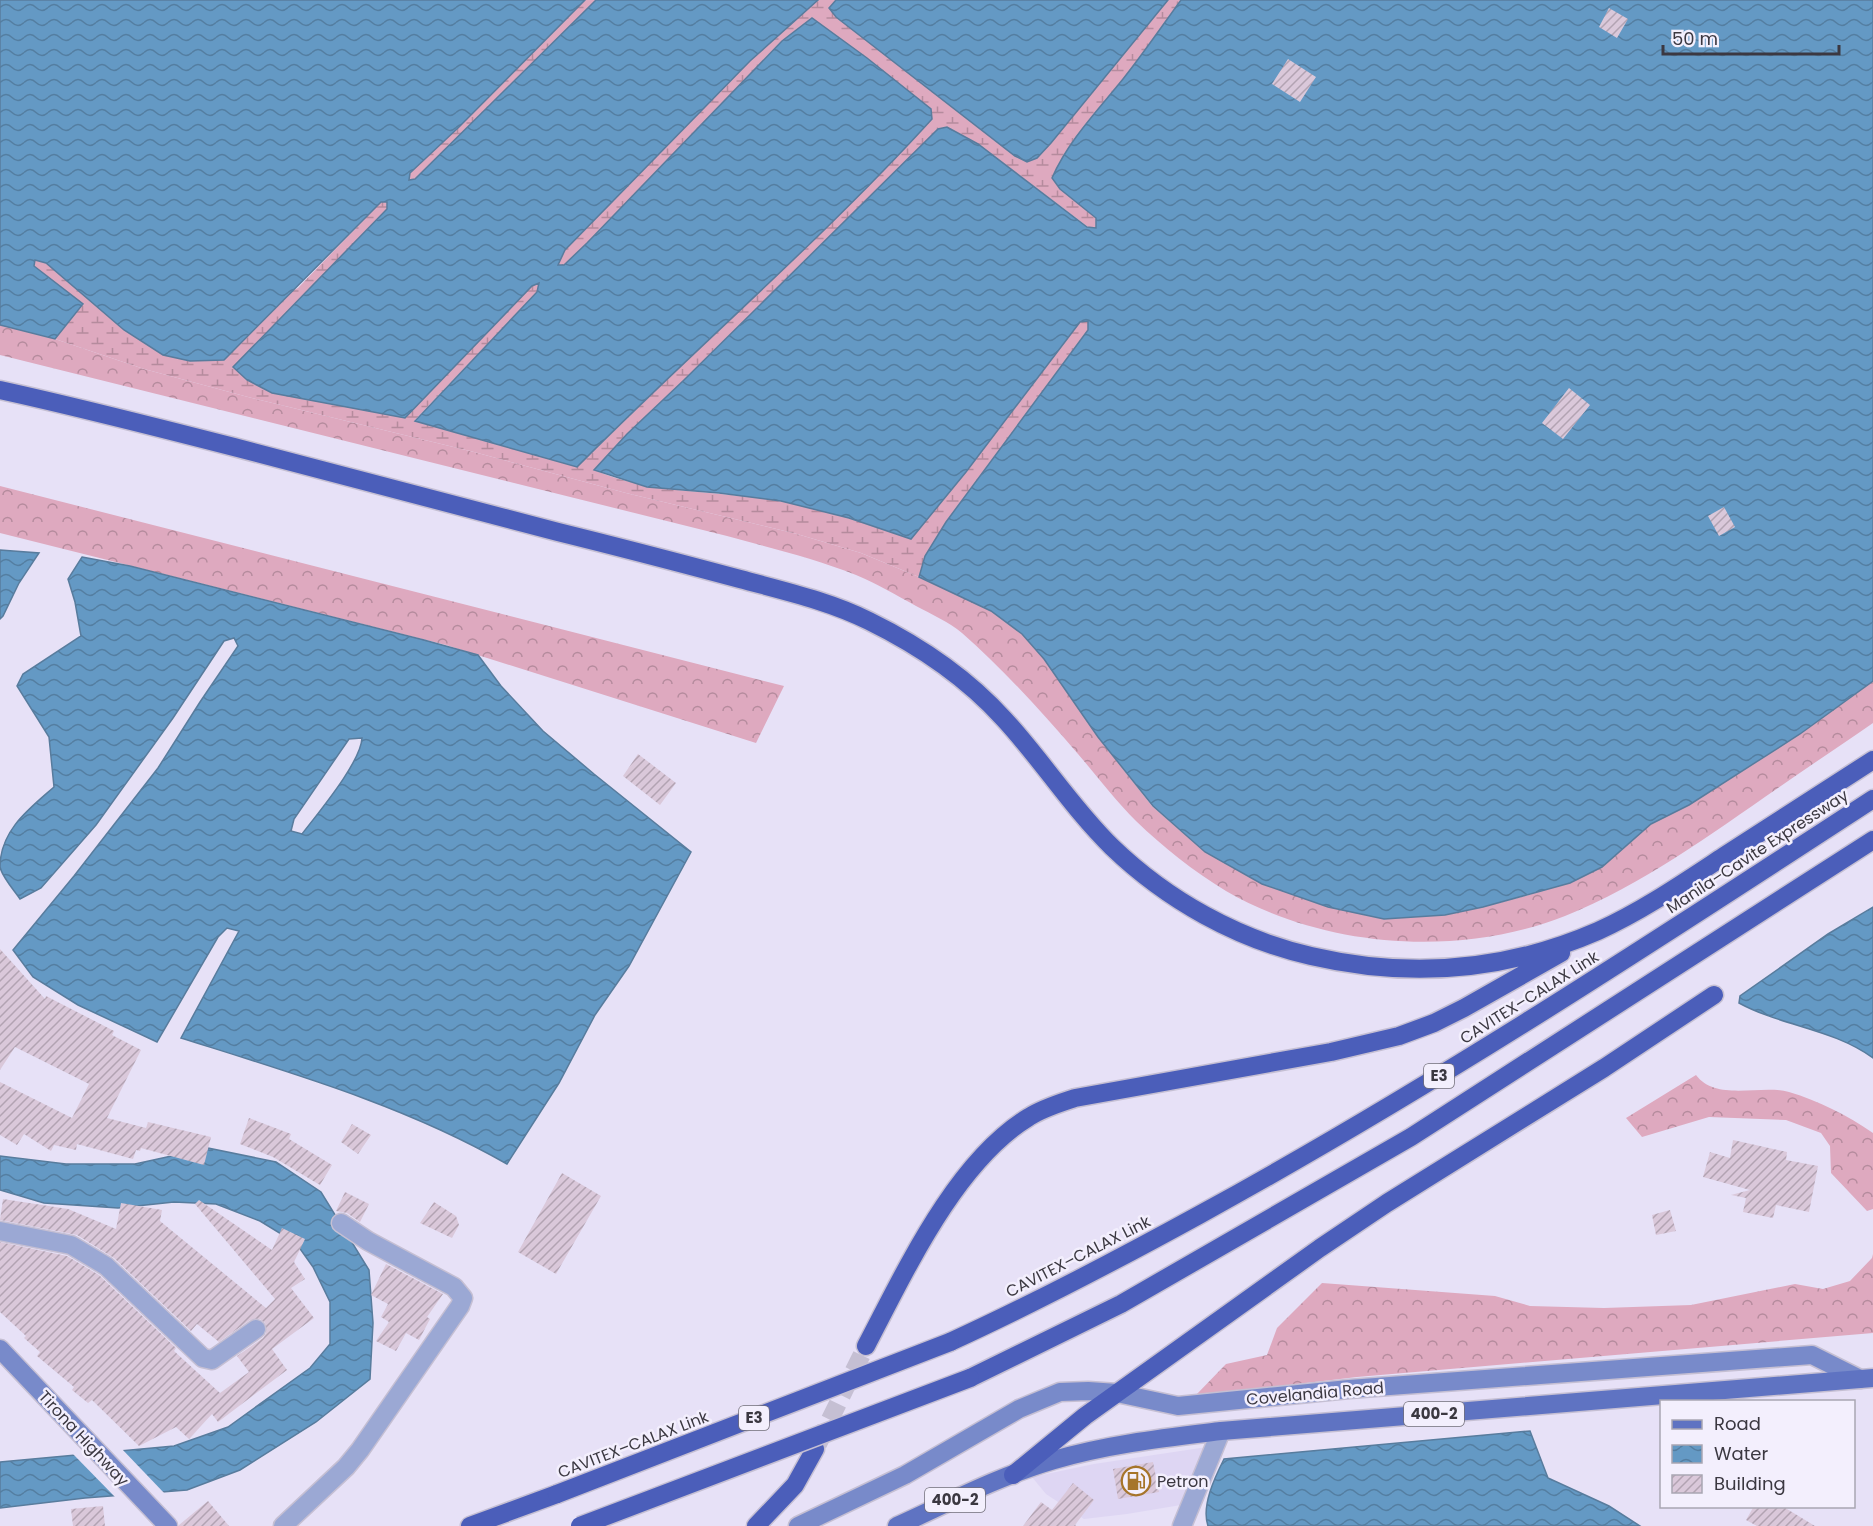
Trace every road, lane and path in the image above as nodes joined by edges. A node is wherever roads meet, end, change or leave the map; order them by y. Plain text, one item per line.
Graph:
1 (0, 390) edge
2 (1873, 760) edge
3 (1873, 799) edge
4 (1873, 840) edge
5 (1601, 929) junction
6 (1663, 936) joint
7 (1714, 994) dead end
8 (341, 1223) dead end
9 (0, 1231) edge
10 (256, 1329) dead end
11 (866, 1346) tunnel mouth
12 (0, 1349) edge
13 (1866, 1378) edge
14 (1117, 1393) junction
15 (1221, 1431) junction
16 (815, 1449) tunnel mouth
17 (1013, 1475) junction
18 (163, 1521) edge
19 (283, 1526) edge
20 (470, 1526) edge
21 (580, 1526) edge
22 (756, 1526) edge
23 (798, 1526) edge
24 (897, 1526) edge
25 (1182, 1526) edge

1 - 5 highway
2 - 5 highway
3 - 6 highway, Manila–Cavite Expressway / E3
4 - 21 highway, E3, bridge
5 - 11 highway
6 - 20 highway, CAVITEX–CALAX Link / E3, bridge
7 - 14 highway
8 - 19 street
9 - 10 street
12 - 18 main road, Tirona Highway
13 - 14 main road, Covelandia Road / 400-2
13 - 15 main road, Covelandia Road / 400-2
14 - 17 highway
14 - 23 main road, Covelandia Road / 400-2
15 - 17 main road, Covelandia Road / 400-2
15 - 25 street
16 - 22 highway
17 - 24 main road, Covelandia Road / 400-2

